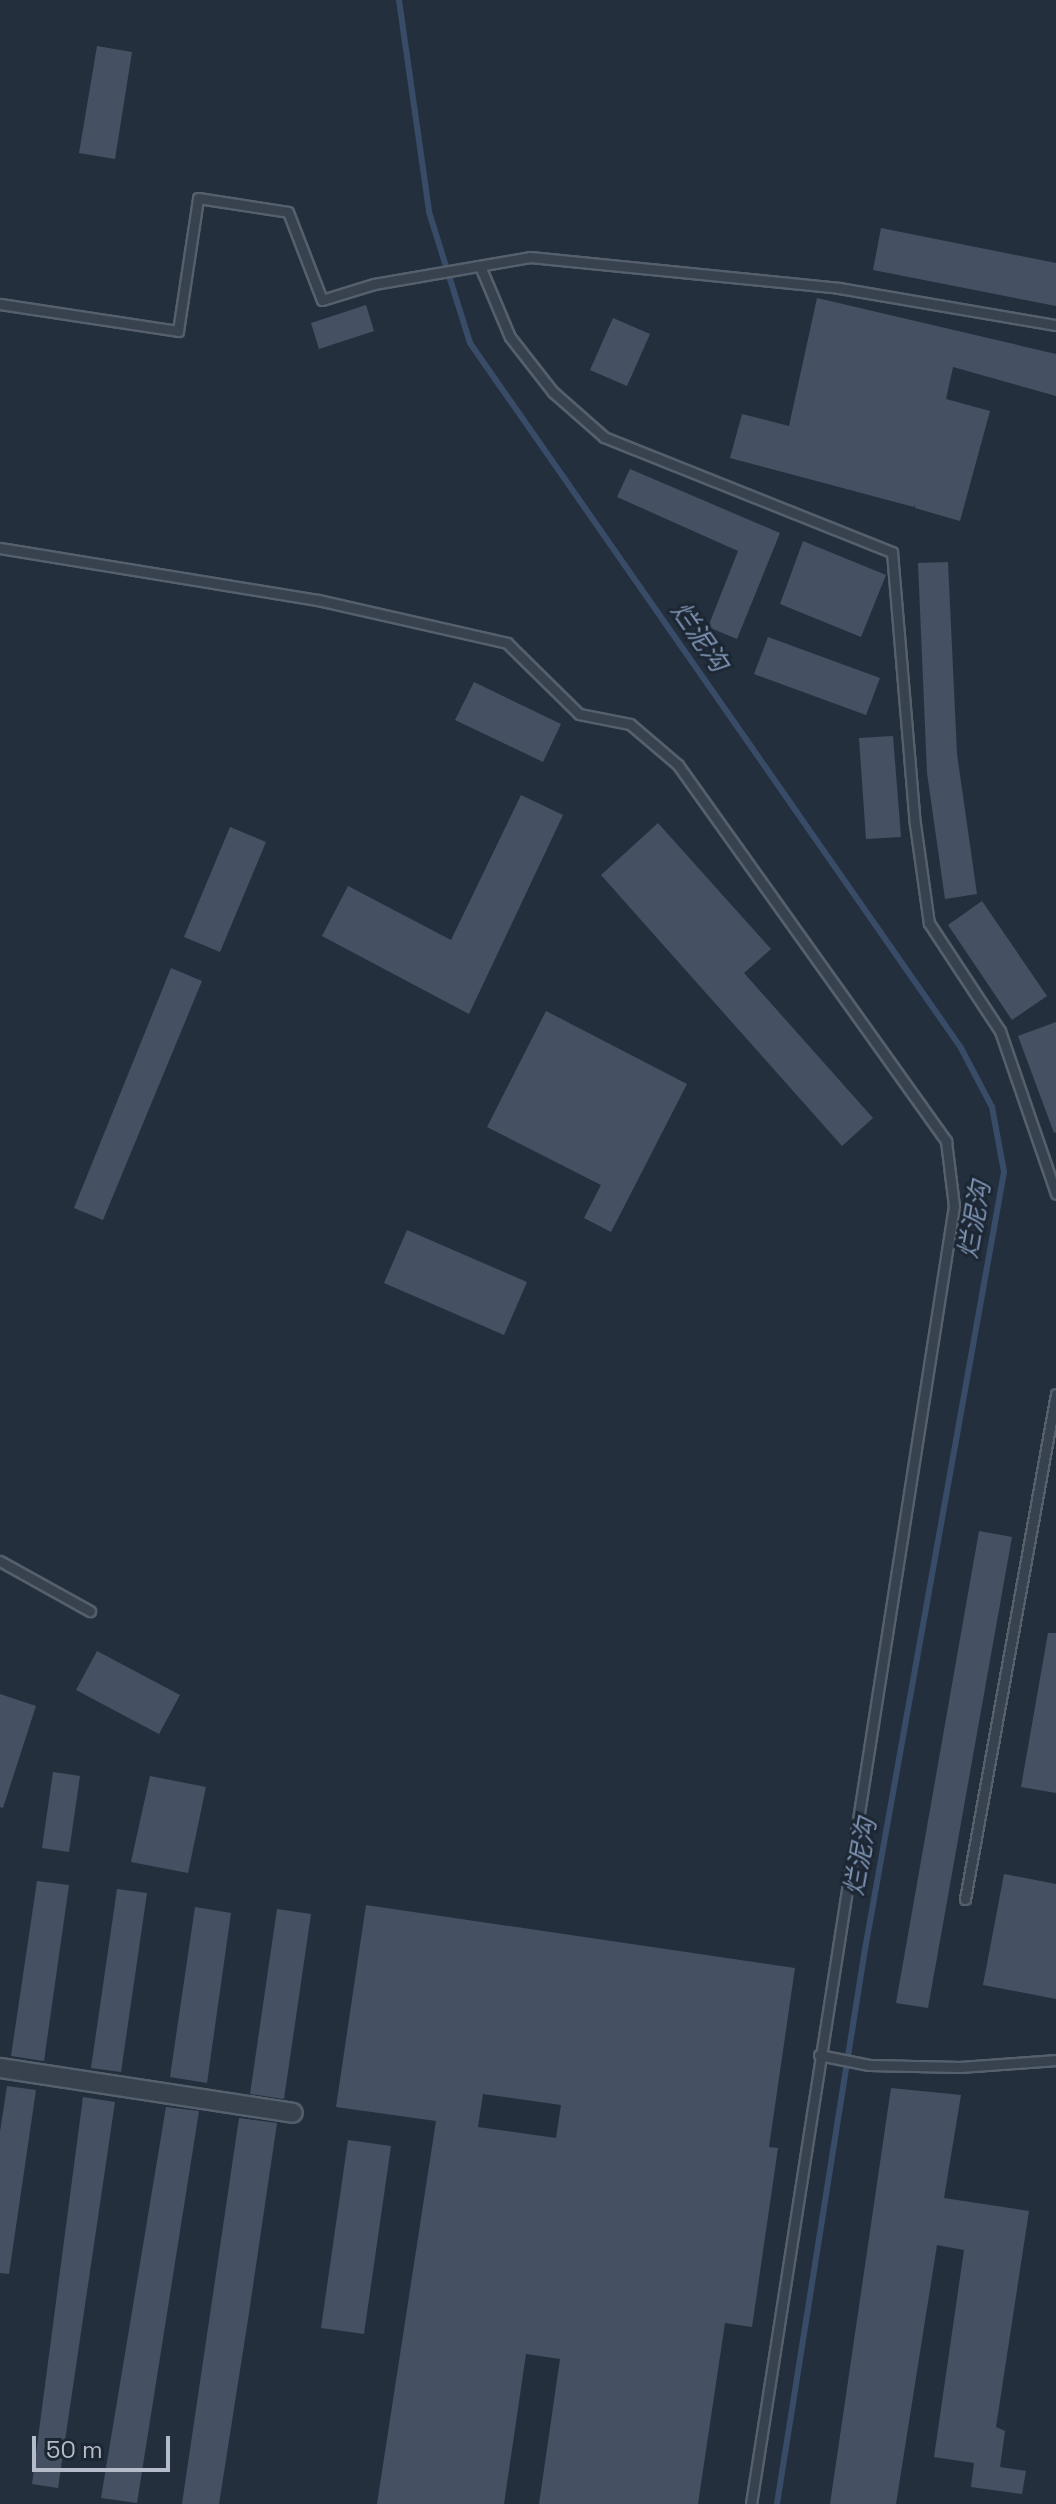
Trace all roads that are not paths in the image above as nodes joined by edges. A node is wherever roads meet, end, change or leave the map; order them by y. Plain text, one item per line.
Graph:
1 (480, 266) junction
2 (0, 304) edge
3 (1056, 325) edge
4 (0, 548) edge
5 (1056, 1194) edge
6 (1056, 1394) edge
7 (0, 1561) edge
8 (90, 1611) dead end
9 (965, 1899) dead end
10 (819, 2055) junction
11 (1056, 2060) edge
12 (0, 2068) edge
13 (293, 2113) dead end
14 (751, 2504) edge

1 - 2 lane
1 - 3 lane
1 - 5 lane
4 - 10 lane
6 - 9 lane
7 - 8 lane
10 - 11 lane
10 - 14 lane
12 - 13 street

